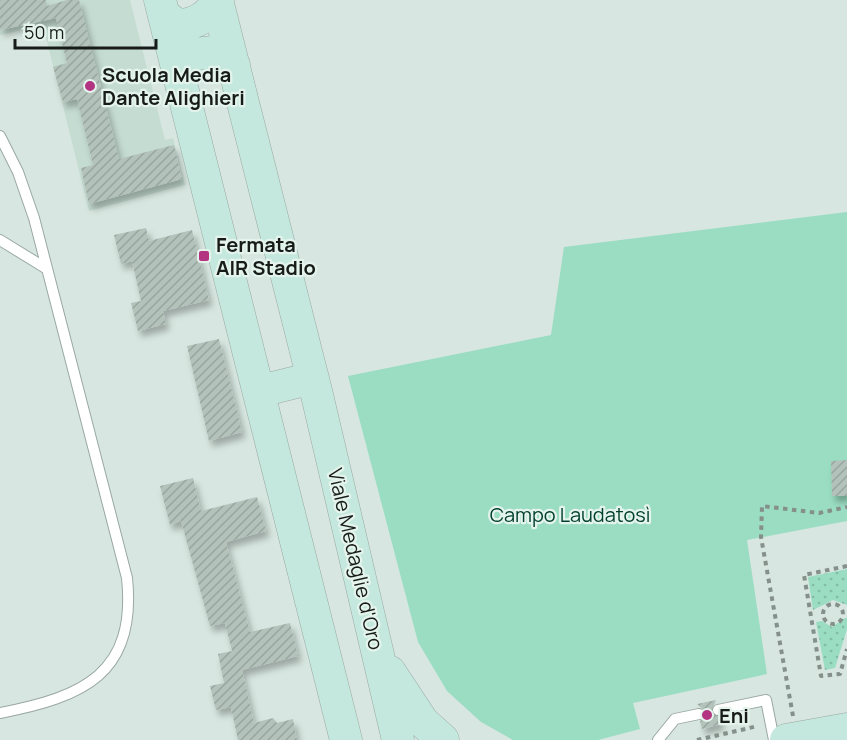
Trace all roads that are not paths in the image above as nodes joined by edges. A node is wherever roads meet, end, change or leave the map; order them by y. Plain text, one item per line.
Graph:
1 (218, 1) edge
2 (162, 8) edge
3 (234, 65) junction
4 (179, 70) junction
5 (0, 136) edge
6 (0, 240) edge
7 (47, 269) junction
8 (313, 378) junction
9 (260, 392) junction
10 (376, 648) junction
11 (718, 710) dead end
12 (0, 713) edge
13 (699, 714) dead end
14 (790, 729) edge
15 (847, 729) edge
16 (346, 740) edge
17 (398, 740) edge
18 (443, 740) edge
19 (658, 740) edge
20 (774, 740) edge

1 - 2 main road
1 - 3 main road, Viale Medaglie d'Oro
2 - 4 main road
3 - 4 main road
3 - 8 main road, Viale Medaglie d'Oro
4 - 9 main road
5 - 7 lane
6 - 7 lane
7 - 12 lane
8 - 9 main road
8 - 10 main road, Viale Medaglie d'Oro
9 - 16 main road
10 - 17 main road, Viale Medaglie d'Oro
10 - 18 main road
11 - 20 lane
13 - 19 lane
14 - 15 main road

